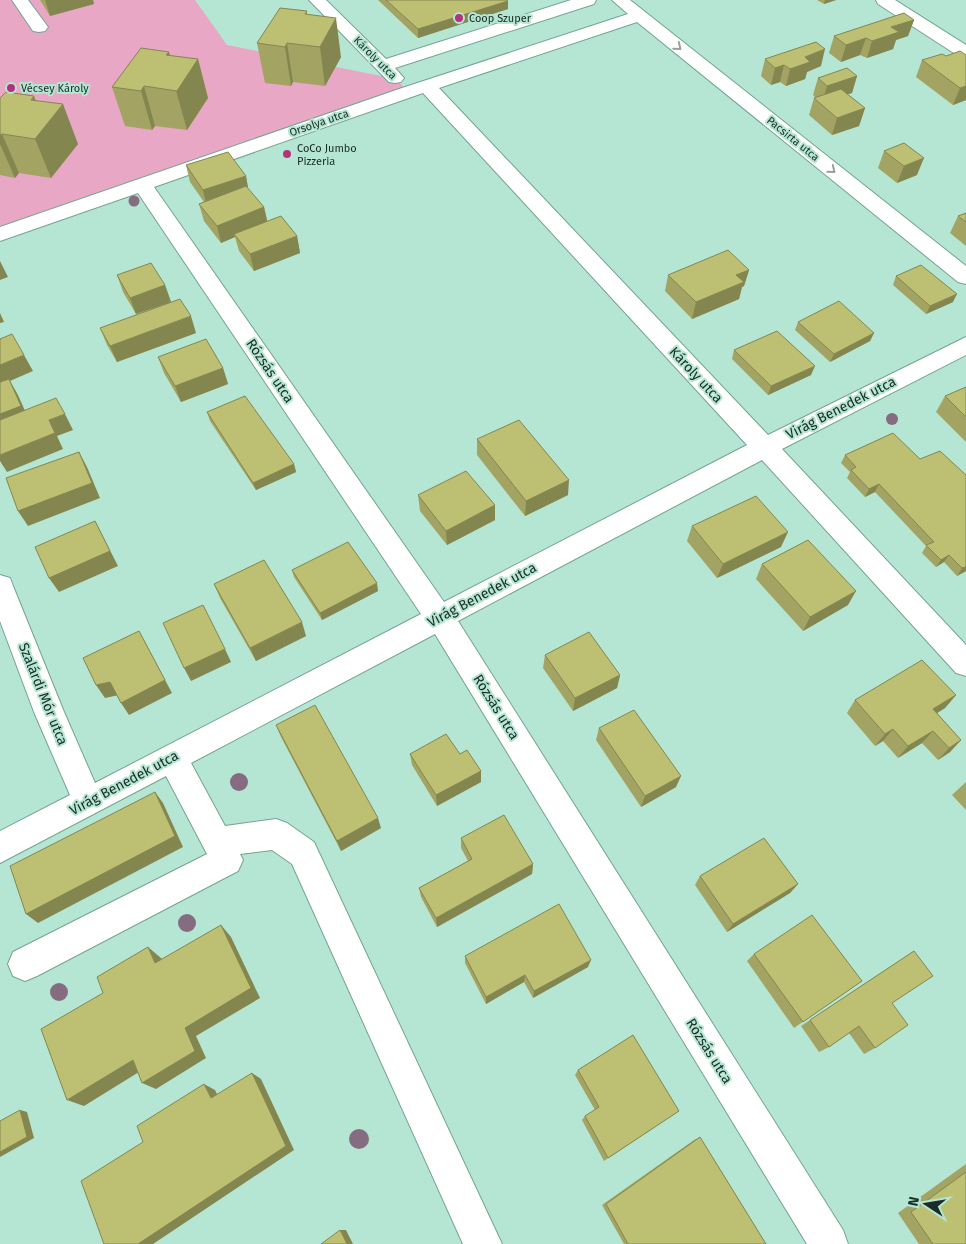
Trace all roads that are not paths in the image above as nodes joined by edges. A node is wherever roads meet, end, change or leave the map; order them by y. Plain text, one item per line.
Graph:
1 (20, 0) edge
2 (317, 0) edge
3 (588, 0) edge
4 (620, 0) edge
5 (884, 0) edge
6 (344, 3) dead end
7 (640, 16) junction
8 (341, 24) junction
9 (39, 27) dead end
10 (966, 53) edge
11 (384, 66) junction
12 (418, 89) junction
13 (142, 184) junction
14 (0, 234) edge
15 (966, 277) edge
16 (966, 345) edge
17 (766, 447) junction
18 (0, 586) edge
19 (440, 618) junction
20 (966, 664) edge
21 (172, 758) junction
22 (88, 802) junction
23 (218, 842) junction
24 (0, 848) edge
25 (25, 964) dead end
26 (483, 1244) edge
27 (829, 1244) edge

1 - 9 street
2 - 8 street, Károly utca
3 - 11 street
4 - 7 street, Pacsirta utca
5 - 10 street
6 - 8 street, Károly utca
7 - 12 street, Orsolya utca
7 -> 15 street, Pacsirta utca
8 - 11 street, Károly utca
11 - 12 street, Károly utca
12 - 13 street, Orsolya utca
12 - 17 street, Károly utca
13 - 14 street, Orsolya utca
13 - 19 street, Rózsás utca
16 - 17 street, Virág Benedek utca
17 - 19 street, Virág Benedek utca
17 - 20 street, Károly utca
18 - 22 street, Szalárdi Mór utca
19 - 21 street, Virág Benedek utca
19 - 27 street, Rózsás utca
21 - 22 street, Virág Benedek utca
21 - 23 street
22 - 24 street, Virág Benedek utca
23 - 25 street
23 - 26 street

